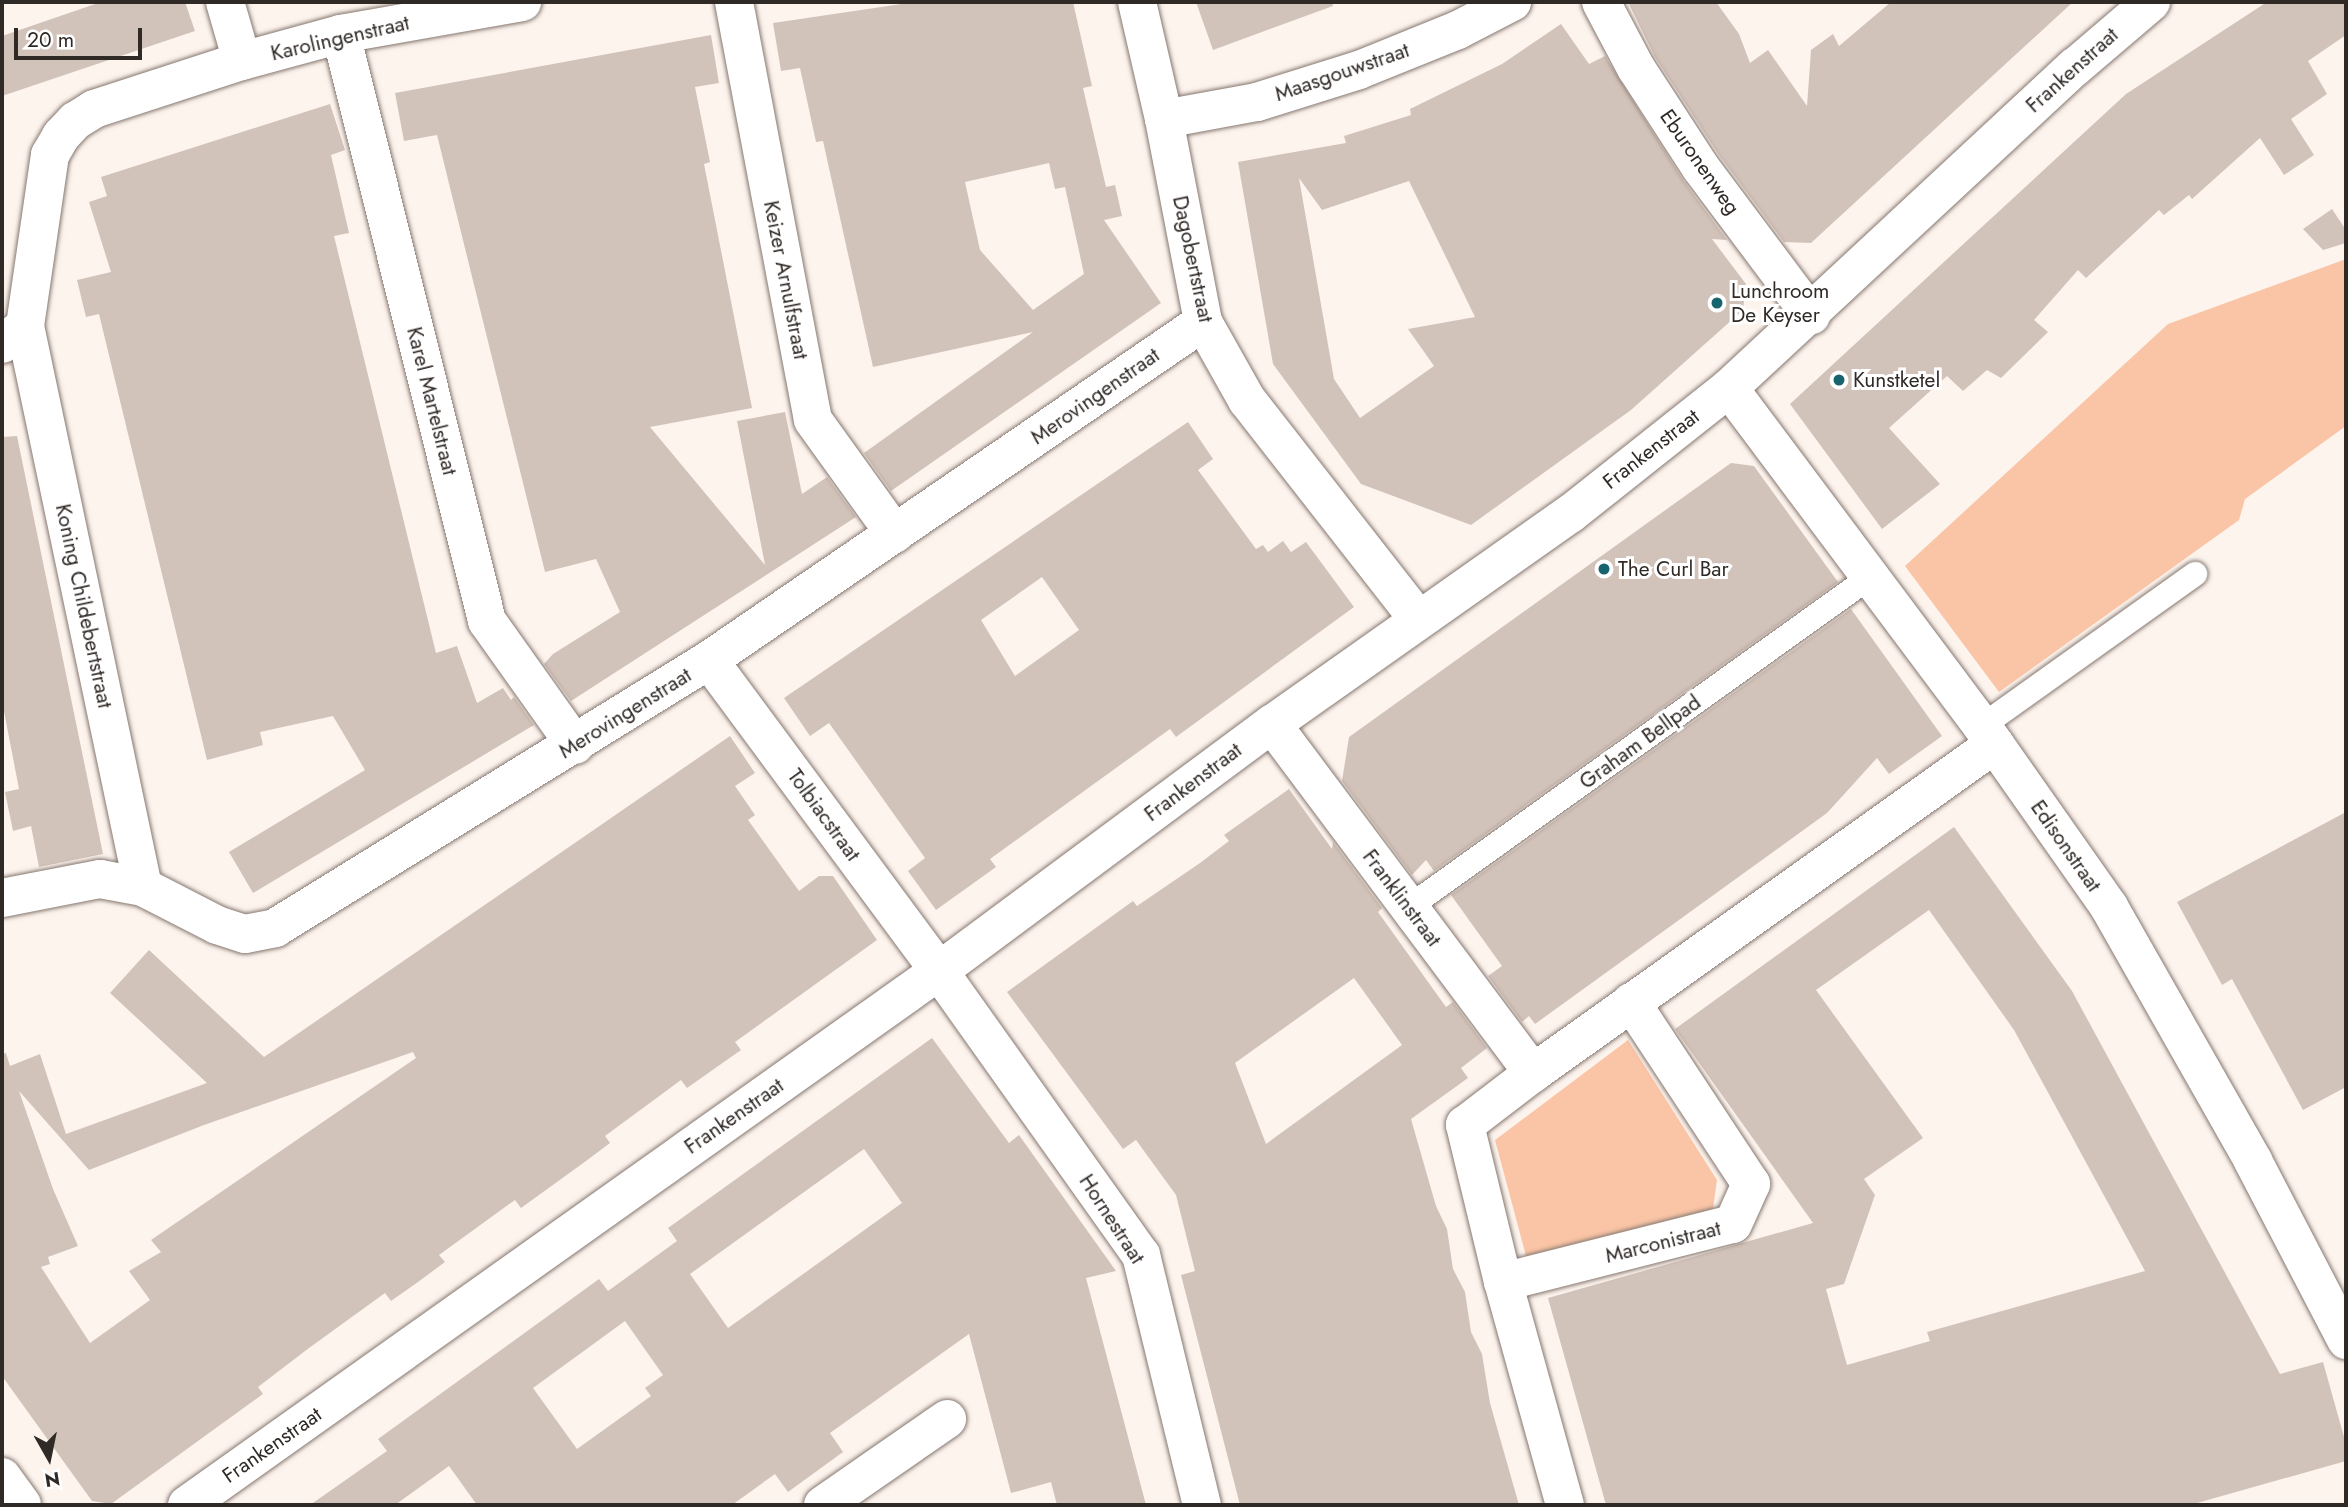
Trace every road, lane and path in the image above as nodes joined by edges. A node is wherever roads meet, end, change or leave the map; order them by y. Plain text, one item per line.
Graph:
1 (225, 2) edge
2 (522, 2) edge
3 (734, 2) edge
4 (1137, 2) edge
5 (1512, 2) edge
6 (1601, 2) edge
7 (2151, 2) edge
8 (341, 34) junction
9 (243, 61) junction
10 (1164, 119) junction
11 (1811, 315) junction
12 (1203, 322) junction
13 (13, 335) edge
14 (1729, 388) junction
15 (895, 534) junction
16 (2195, 574) dead end
17 (1870, 577) junction
18 (1418, 619) junction
19 (709, 660) junction
20 (1272, 724) junction
21 (1989, 735) junction
22 (575, 744) junction
23 (143, 887) junction
24 (2, 898) edge
25 (1409, 907) junction
26 (939, 971) junction
27 (1631, 1002) junction
28 (1533, 1073) junction
29 (1503, 1282) junction
30 (2346, 1340) edge
31 (947, 1419) dead end
32 (2, 1477) edge
33 (22, 1505) edge
34 (187, 1505) edge
35 (823, 1505) edge
36 (1202, 1505) edge
37 (1565, 1505) edge

1 - 9 street
2 - 8 street, Karolingenstraat
3 - 15 street, Keizer Arnulfstraat
4 - 10 street, Dagobertstraat
5 - 10 street, Maasgouwstraat
6 - 11 street, Eburonenweg
7 - 11 street, Frankenstraat
8 - 9 street, Karolingenstraat
8 - 22 street, Karel Martelstraat
9 - 13 street, Karolingenstraat
10 - 12 street, Dagobertstraat
11 - 14 street, Frankenstraat
12 - 15 street, Merovingenstraat
12 - 18 street, Dagobertstraat
13 - 23 street, Koning Childebertstraat
14 - 17 street, Edisonstraat
14 - 18 street, Frankenstraat
15 - 19 street, Merovingenstraat
16 - 21 lane
17 - 21 street, Edisonstraat
17 - 25 lane, Graham Bellpad
18 - 20 street, Frankenstraat
19 - 22 street, Merovingenstraat
19 - 26 street, Tolbiacstraat
20 - 25 street, Franklinstraat
20 - 26 street, Frankenstraat
21 - 27 street
21 - 30 street, Edisonstraat
22 - 23 street, Merovingenstraat
23 - 24 street, Merovingenstraat
25 - 28 street, Franklinstraat
26 - 34 street, Frankenstraat
26 - 36 street, Hornestraat
27 - 28 street
27 - 29 street, Marconistraat
28 - 29 street
29 - 37 street
31 - 35 street
32 - 33 street

